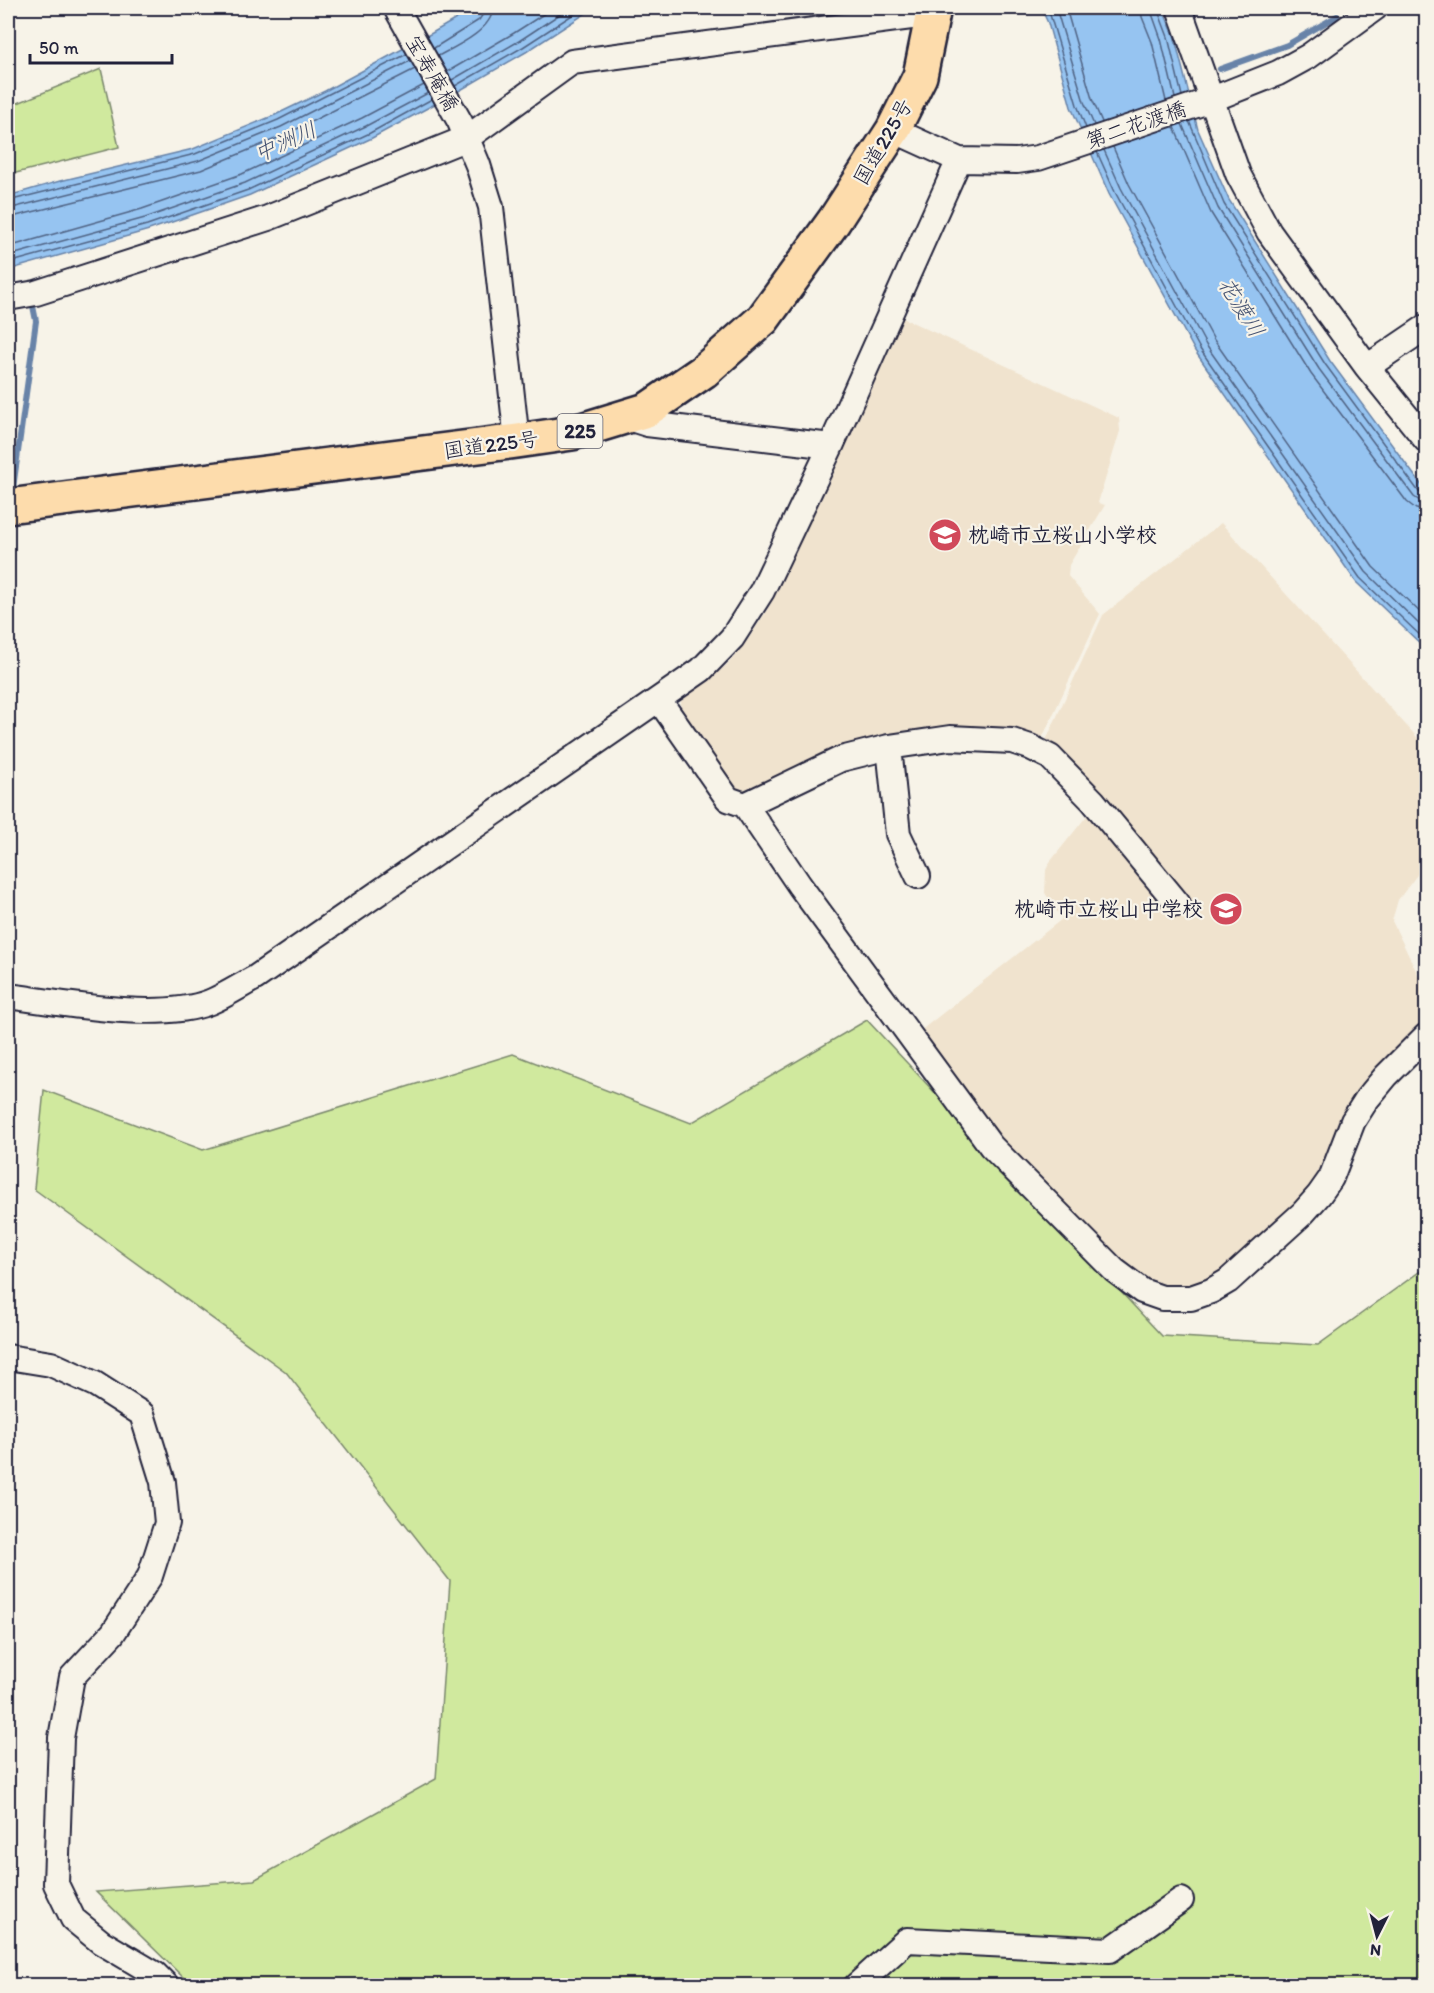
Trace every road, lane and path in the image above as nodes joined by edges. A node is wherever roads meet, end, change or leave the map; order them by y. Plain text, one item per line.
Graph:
1 (1179, 8) edge
2 (1366, 10) edge
3 (934, 11) edge
4 (400, 16) edge
5 (824, 18) edge
6 (1207, 101) junction
7 (463, 130) junction
8 (893, 130) junction
9 (959, 160) junction
10 (8, 298) edge
11 (1426, 327) edge
12 (1367, 367) junction
13 (625, 417) junction
14 (1426, 440) edge
15 (517, 441) junction
16 (831, 446) junction
17 (8, 506) edge
18 (659, 700) junction
19 (889, 747) junction
20 (745, 805) junction
21 (918, 876) dead end
22 (1178, 904) dead end
23 (8, 996) edge
24 (1426, 1036) edge
25 (8, 1357) edge
26 (1181, 1900) dead end
27 (167, 1986) edge
28 (856, 1986) edge

1 - 6 street
2 - 6 street, 第二花渡橋
3 - 5 street
3 - 8 highway, 国道225号 / 225
4 - 7 street, 宝寿庵橋
5 - 7 street
6 - 9 street, 第二花渡橋
6 - 12 street
7 - 10 street
7 - 15 street, 宝寿庵橋
8 - 9 street
8 - 13 highway, 国道225号 / 225
9 - 16 street
11 - 12 street
12 - 14 street
13 - 15 highway, 国道225号 / 225
13 - 16 street
15 - 17 highway, 国道225号 / 225
16 - 18 street
18 - 20 street
18 - 23 street
19 - 20 street
19 - 21 street
19 - 22 street
20 - 24 street
25 - 27 street
26 - 28 street

